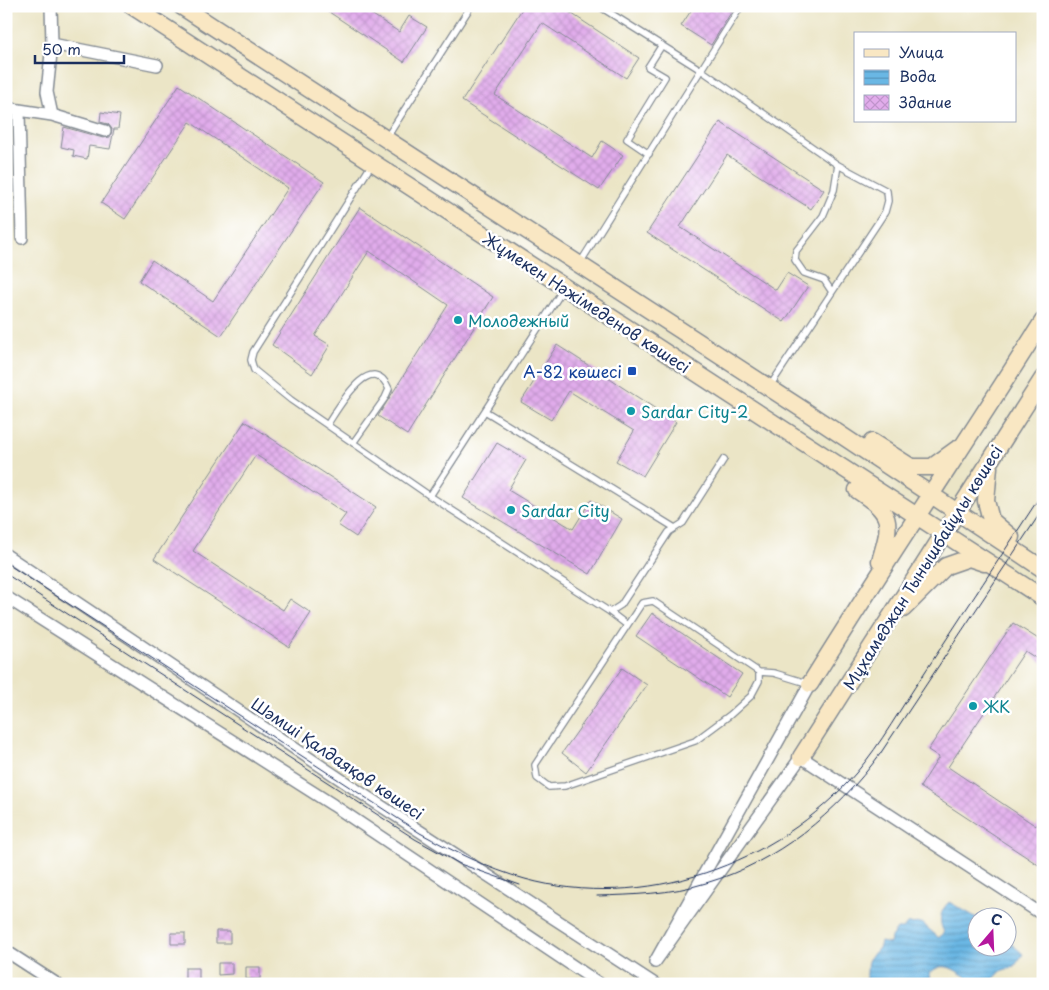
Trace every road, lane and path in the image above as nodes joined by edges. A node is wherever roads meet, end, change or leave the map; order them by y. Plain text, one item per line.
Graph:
1 (52, 6) edge
2 (132, 6) edge
3 (471, 6) edge
4 (599, 6) edge
5 (741, 6) edge
6 (189, 8) edge
7 (52, 44) junction
8 (662, 45) junction
9 (157, 65) dead end
10 (702, 70) junction
11 (6, 108) edge
12 (19, 111) junction
13 (52, 116) junction
14 (105, 131) dead end
15 (386, 139) junction
16 (649, 154) junction
17 (372, 164) junction
18 (838, 165) junction
19 (22, 238) dead end
20 (580, 265) junction
21 (565, 287) junction
22 (832, 292) junction
23 (1043, 321) edge
24 (1043, 378) edge
25 (769, 388) junction
26 (485, 411) junction
27 (805, 411) junction
28 (327, 425) junction
29 (791, 434) junction
30 (967, 442) junction
31 (353, 443) junction
32 (992, 457) junction
33 (724, 459) dead end
34 (931, 494) junction
35 (430, 496) junction
36 (958, 513) junction
37 (916, 516) junction
38 (675, 528) junction
39 (944, 535) junction
40 (6, 555) edge
41 (991, 565) junction
42 (1038, 566) edge
43 (873, 582) junction
44 (6, 597) edge
45 (1043, 598) edge
46 (610, 612) junction
47 (886, 624) junction
48 (627, 625) junction
49 (759, 672) junction
50 (810, 684) junction
51 (801, 757) junction
52 (1043, 915) edge
53 (6, 951) edge
54 (654, 962) junction
55 (652, 983) edge
56 (57, 984) edge
57 (600, 984) edge

1 - 7 street
2 - 17 main road, Жұмекен Нәжімеденов көшесі
3 - 15 lane
4 - 8 lane
5 - 10 lane
6 - 15 main road, Жұмекен Нәжімеденов көшесі
7 - 9 street
7 - 13 street
8 - 10 lane
8 - 16 lane
10 - 16 lane
10 - 18 lane
11 - 12 street
12 - 13 street
12 - 19 street
13 - 14 street
15 - 20 main road, Жұмекен Нәжімеденов көшесі
16 - 20 lane
17 - 21 main road, Жұмекен Нәжімеденов көшесі
17 - 28 lane
18 - 22 lane
18 - 22 lane
20 - 21 main road
20 - 25 main road, Жұмекен Нәжімеденов көшесі
21 - 26 lane
21 - 29 main road, Жұмекен Нәжімеденов көшесі
22 - 25 lane
23 - 30 main road, Мұхамеджан Тынышбайұлы көшесі
24 - 32 main road, Мұхамеджан Тынышбайұлы көшесі
25 - 27 main road, Жұмекен Нәжімеденов көшесі
26 - 35 lane
26 - 38 lane
27 - 30 main road
27 - 34 main road, Жұмекен Нәжімеденов көшесі
28 - 31 lane
28 - 31 lane
29 - 37 main road, Жұмекен Нәжімеденов көшесі
29 - 43 main road
30 - 34 main road, Мұхамеджан Тынышбайұлы көшесі
31 - 35 lane
32 - 36 main road, Мұхамеджан Тынышбайұлы көшесі
32 - 42 main road
33 - 38 lane
34 - 36 main road, Жұмекен Нәжімеденов көшесі
34 - 37 main road, Мұхамеджан Тынышбайұлы көшесі
35 - 46 lane
36 - 39 main road, Мұхамеджан Тынышбайұлы көшесі
36 - 42 main road, Жұмекен Нәжімеденов көшесі
37 - 39 main road, Жұмекен Нәжімеденов көшесі
37 - 43 main road, Мұхамеджан Тынышбайұлы көшесі
38 - 46 lane
39 - 41 main road, Жұмекен Нәжімеденов көшесі
39 - 47 main road, Мұхамеджан Тынышбайұлы көшесі
40 - 55 street, Шәмші Қалдаяқов көшесі
41 - 45 main road, Жұмекен Нәжімеденов көшесі
41 - 47 main road
43 - 50 main road, Мұхамеджан Тынышбайұлы көшесі
44 - 57 street
46 - 48 lane
47 - 51 main road, Мұхамеджан Тынышбайұлы көшесі
48 - 49 lane
48 - 49 lane
49 - 50 lane
50 - 54 street
51 - 52 street
51 - 54 street
53 - 56 street
54 - 55 street

